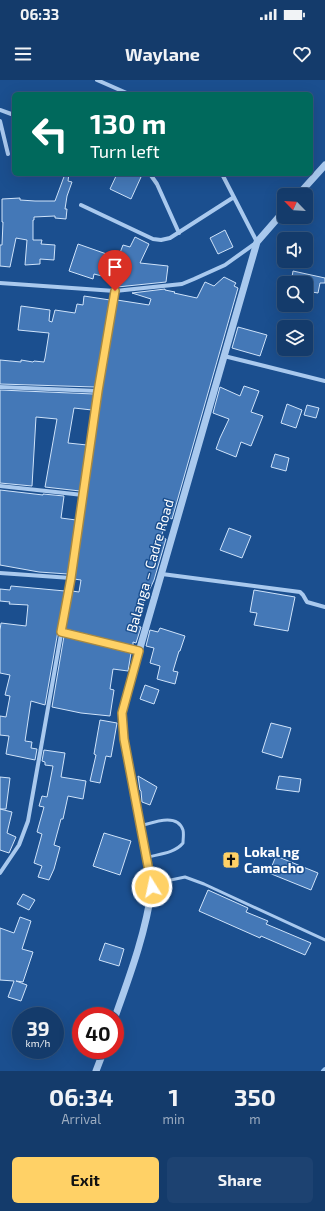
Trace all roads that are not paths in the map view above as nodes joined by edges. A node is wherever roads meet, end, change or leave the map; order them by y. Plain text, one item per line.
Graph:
1 (97, 80) edge
2 (124, 92) edge
3 (0, 110) edge
4 (12, 115) edge
5 (0, 121) edge
6 (8, 154) dead end
7 (325, 165) edge
8 (151, 176) edge
9 (223, 176) edge
10 (304, 188) edge
11 (234, 197) junction
12 (81, 205) dead end
13 (277, 219) edge
14 (179, 233) junction
15 (257, 242) junction
16 (0, 283) edge
17 (115, 291) junction
18 (224, 356) junction
19 (325, 381) edge
20 (0, 387) edge
21 (98, 391) junction
22 (0, 486) edge
23 (83, 495) junction
24 (0, 573) edge
25 (162, 574) junction
26 (71, 578) junction
27 (325, 607) edge
28 (61, 632) junction
29 (139, 651) junction
30 (140, 826) junction
31 (146, 858) junction
32 (0, 873) edge
33 (152, 887) junction
34 (325, 940) edge
35 (118, 1007) edge
36 (101, 1059) edge
37 (96, 1071) edge

1 - 2 street
3 - 4 street
5 - 6 street
7 - 10 street
8 - 14 street
9 - 11 street
11 - 14 street
11 - 15 street
12 - 14 street
13 - 15 street
15 - 17 street
15 - 18 street, Balanga – Cadre Road
16 - 17 street
17 - 21 street
18 - 19 street
18 - 25 street, Balanga – Cadre Road
20 - 21 street
21 - 23 street
22 - 23 street
23 - 26 street
24 - 26 street
25 - 27 street
25 - 29 street, Balanga – Cadre Road
26 - 28 street
28 - 29 street
28 - 32 street
29 - 30 street, Balanga – Cadre Road
30 - 31 street, Balanga – Cadre Road
30 - 31 lane
31 - 33 street, Balanga – Cadre Road
33 - 34 lane
33 - 35 street, Balanga – Cadre Road
36 - 37 street

